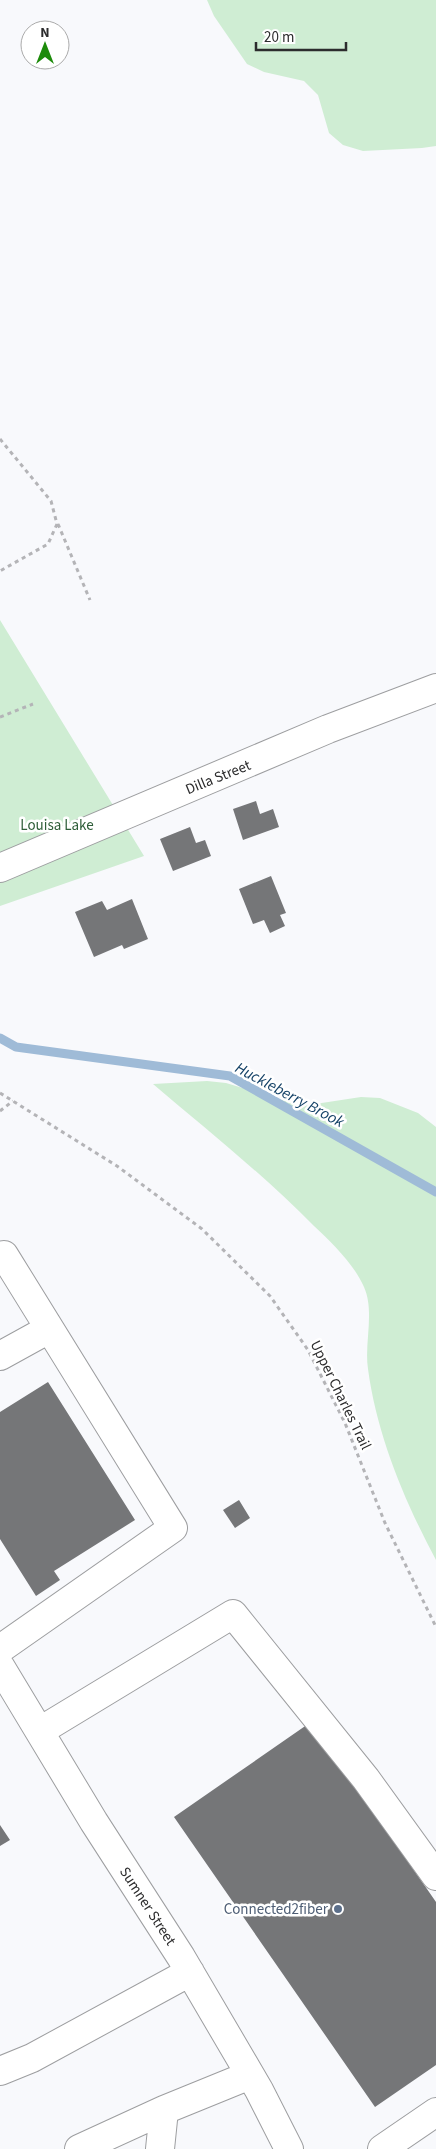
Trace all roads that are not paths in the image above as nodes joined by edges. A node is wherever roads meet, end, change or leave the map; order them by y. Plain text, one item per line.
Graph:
1 (436, 688) edge
2 (0, 868) edge
3 (0, 1257) edge
4 (49, 1329) junction
5 (0, 1356) edge
6 (0, 1649) edge
7 (0, 1666) edge
8 (40, 1732) junction
9 (436, 1876) edge
10 (190, 1972) junction
11 (0, 2071) edge
12 (250, 2076) junction
13 (164, 2110) junction
14 (436, 2112) edge
15 (79, 2149) edge
16 (160, 2149) edge
17 (289, 2149) edge
18 (382, 2149) edge

1 - 2 street, Dilla Street
3 - 4 street
4 - 5 street
4 - 6 street
7 - 8 street, Sumner Street
8 - 9 street
8 - 10 street, Sumner Street
10 - 11 street
10 - 12 street, Sumner Street
12 - 13 street
12 - 17 street, Sumner Street
13 - 15 street
13 - 16 street
14 - 18 street

